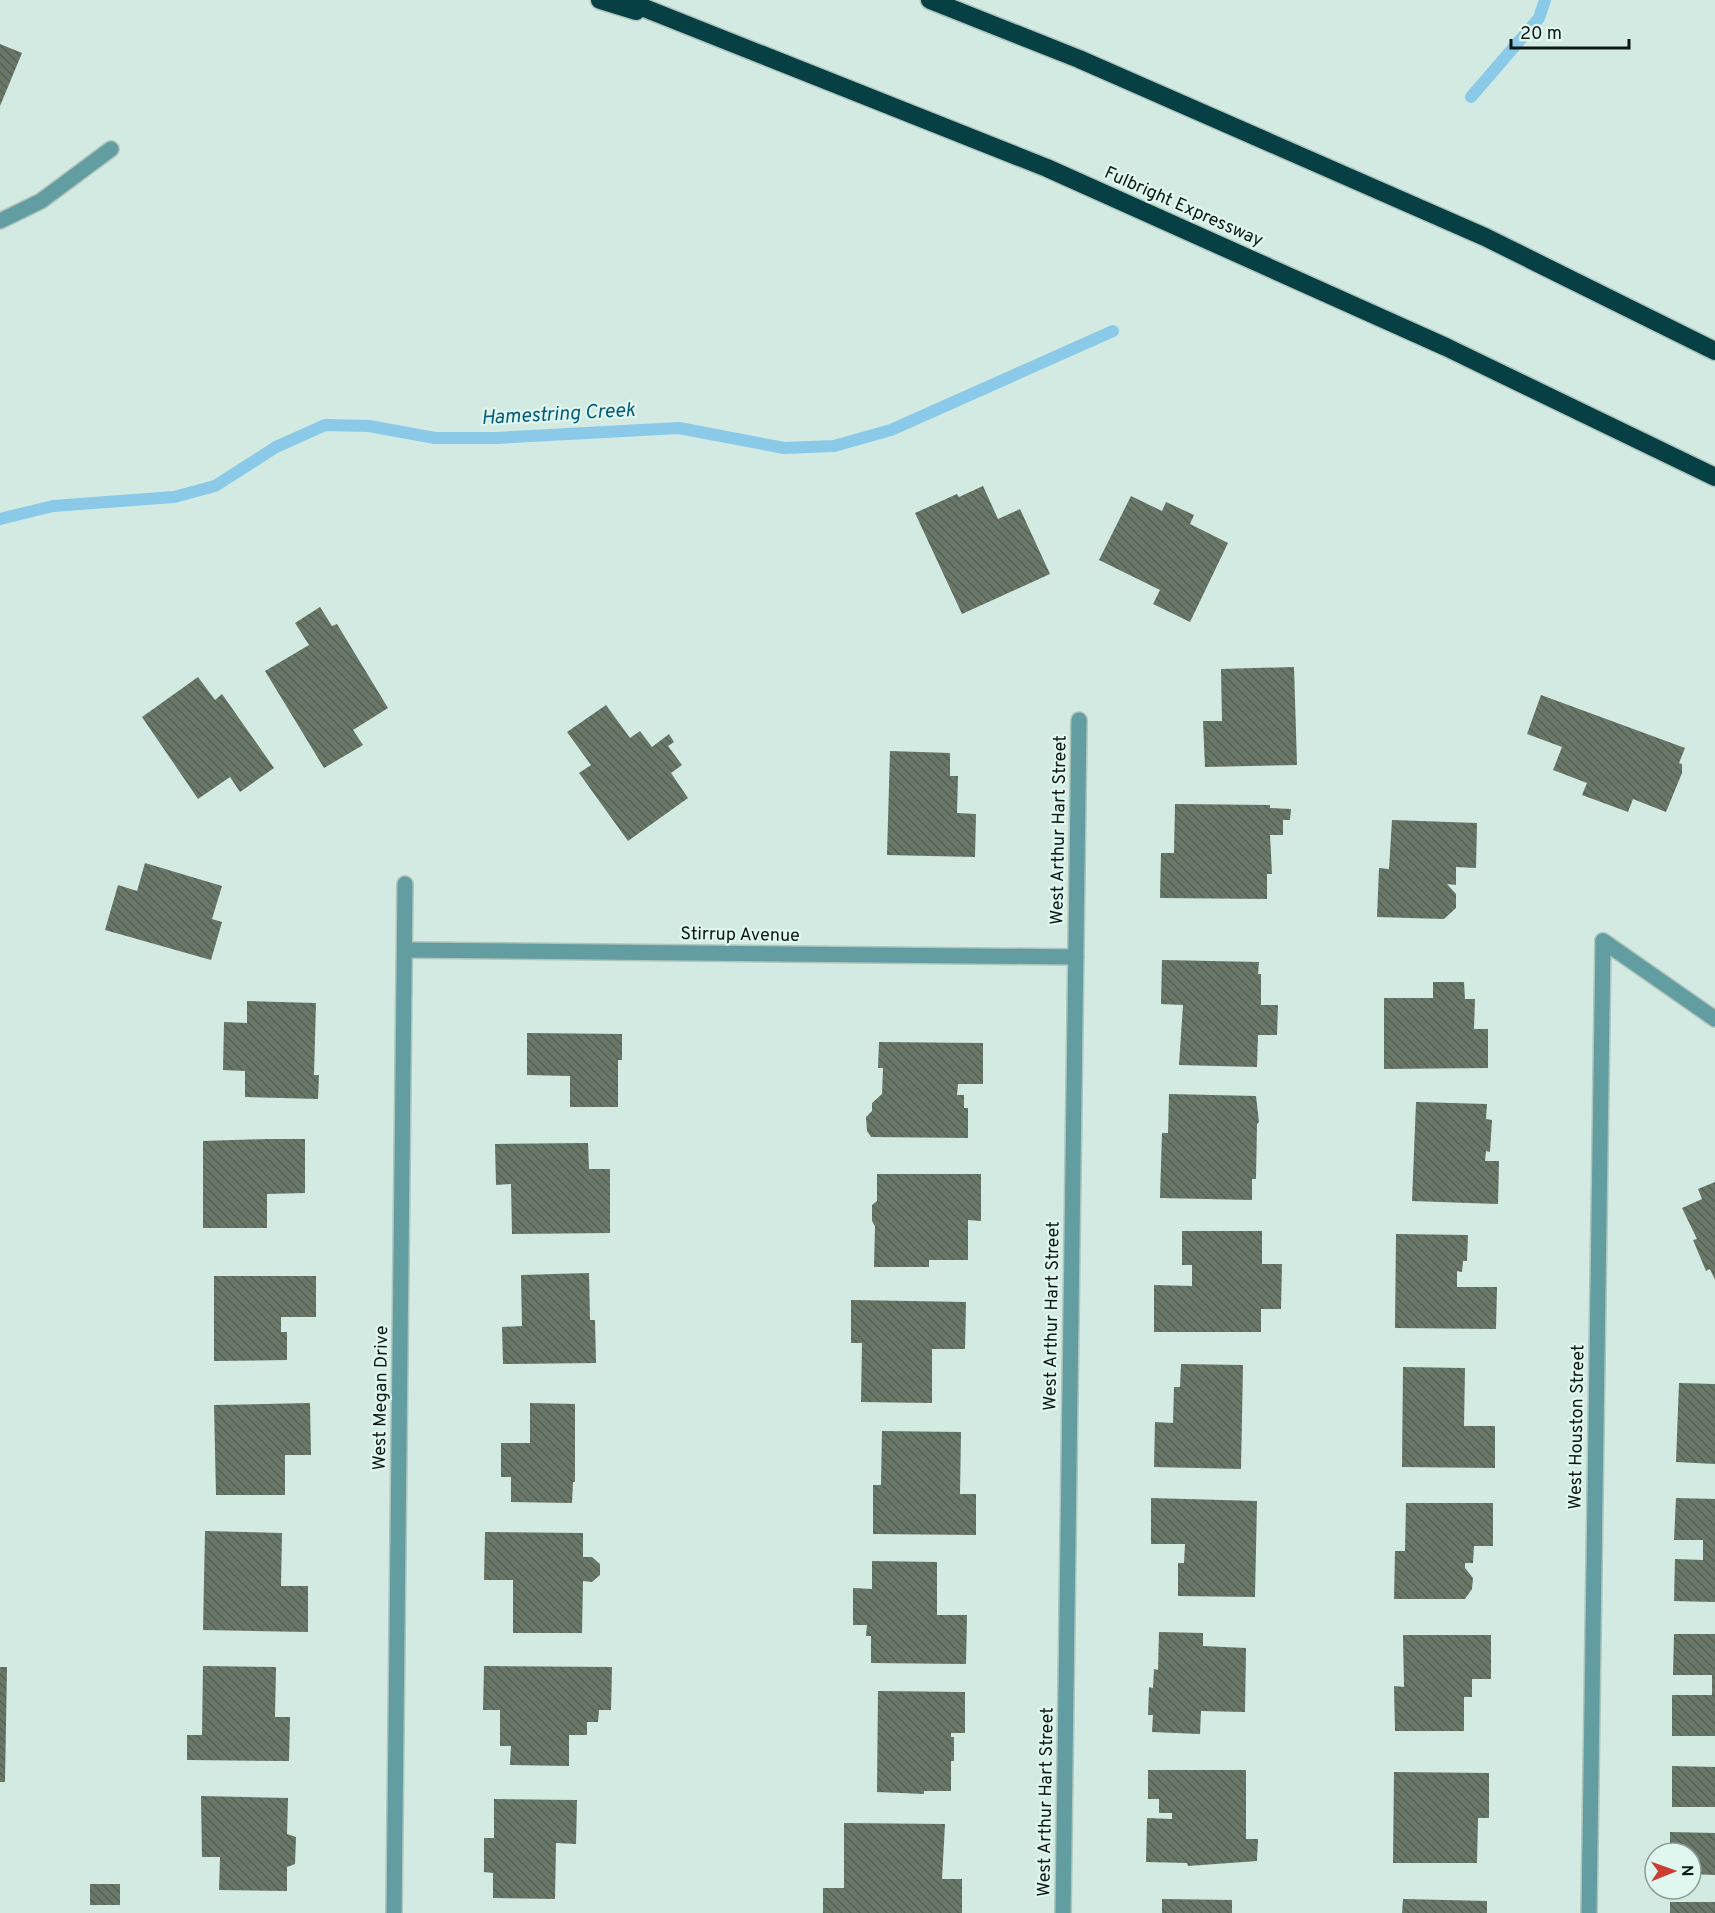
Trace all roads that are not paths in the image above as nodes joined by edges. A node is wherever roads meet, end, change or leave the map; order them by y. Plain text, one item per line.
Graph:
1 (600, 0) edge
2 (624, 0) edge
3 (930, 0) edge
4 (715, 36) junction
5 (111, 149) dead end
6 (0, 221) edge
7 (1715, 351) edge
8 (1715, 477) edge
9 (1079, 720) dead end
10 (405, 884) dead end
11 (405, 950) junction
12 (1076, 957) junction
13 (1715, 1019) edge
14 (394, 1913) edge
15 (1063, 1913) edge
16 (1589, 1913) edge

1 - 4 highway
2 - 4 highway, Fulbright Expressway
3 - 7 highway
4 - 8 highway, Fulbright Expressway
5 - 6 street
9 - 12 street, West Arthur Hart Street
10 - 11 street, West Megan Drive
11 - 12 street, Stirrup Avenue
11 - 14 street, West Megan Drive
12 - 15 street, West Arthur Hart Street
13 - 16 street, West Houston Street

